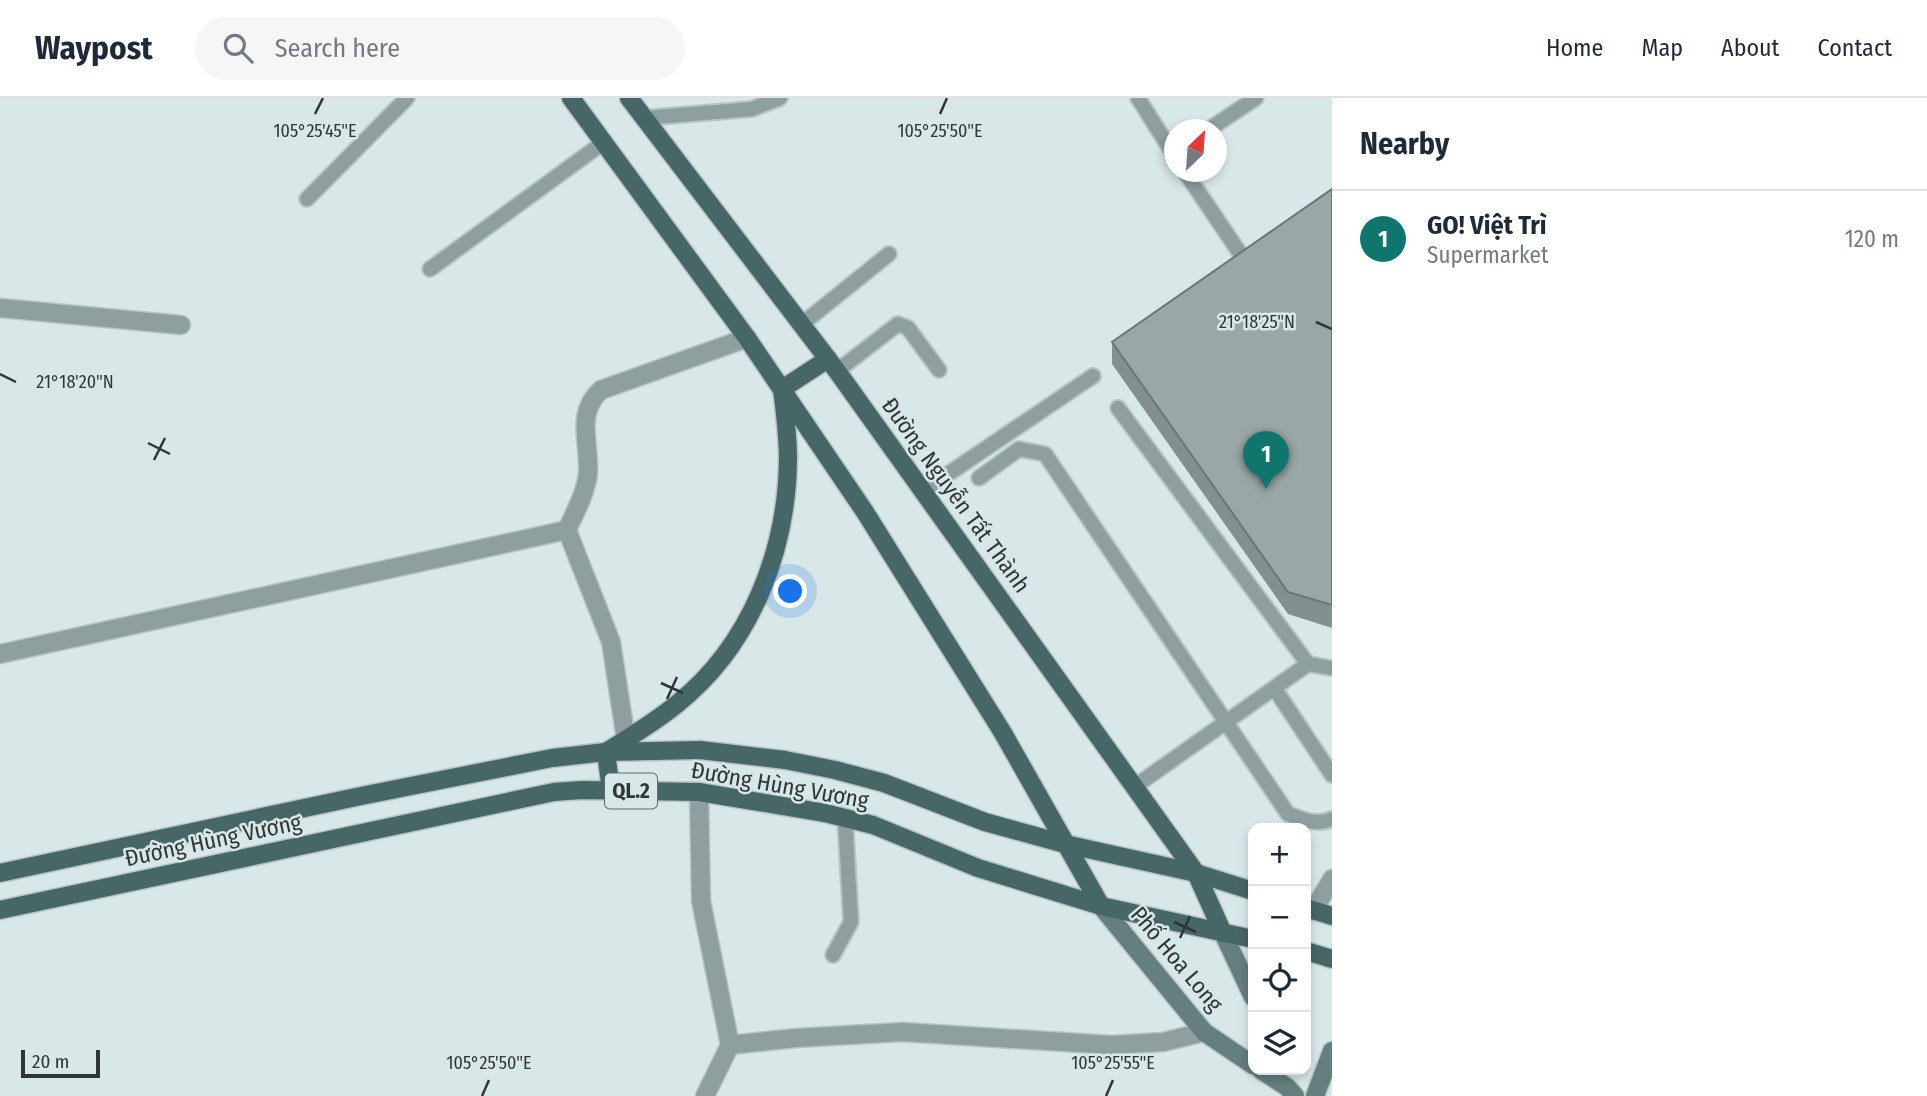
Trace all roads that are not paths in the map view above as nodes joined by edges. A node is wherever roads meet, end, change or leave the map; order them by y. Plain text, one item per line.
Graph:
1 (407, 98) edge
2 (570, 98) edge
3 (629, 98) edge
4 (780, 98) edge
5 (1138, 98) edge
6 (1256, 98) edge
7 (733, 104) edge
8 (644, 118) junction
9 (1224, 119) edge
10 (1164, 138) edge
11 (604, 142) junction
12 (1192, 182) edge
13 (307, 199) dead end
14 (889, 254) dead end
15 (1250, 268) edge
16 (430, 269) dead end
17 (0, 308) edge
18 (802, 324) junction
19 (181, 325) dead end
20 (747, 338) junction
21 (832, 365) junction
22 (939, 370) dead end
23 (1093, 376) dead end
24 (782, 389) junction
25 (1118, 408) dead end
26 (979, 478) dead end
27 (923, 491) junction
28 (567, 530) junction
29 (0, 654) edge
30 (1308, 664) junction
31 (1332, 668) edge
32 (1275, 689) junction
33 (1225, 724) junction
34 (626, 740) junction
35 (606, 752) junction
36 (1332, 775) edge
37 (1134, 787) junction
38 (611, 791) junction
39 (699, 792) junction
40 (845, 818) junction
41 (1332, 819) edge
42 (1065, 844) junction
43 (0, 873) edge
44 (1196, 873) junction
45 (1332, 879) edge
46 (1248, 889) edge
47 (1101, 906) junction
48 (1311, 906) edge
49 (0, 910) edge
50 (1311, 910) edge
51 (1332, 916) edge
52 (1223, 933) junction
53 (1248, 938) edge
54 (1311, 953) edge
55 (833, 955) dead end
56 (1332, 959) edge
57 (1248, 986) edge
58 (1204, 1032) junction
59 (730, 1045) junction
60 (1332, 1051) edge
61 (1248, 1062) edge
62 (1268, 1075) edge
63 (1283, 1075) edge
64 (1291, 1092) edge
65 (705, 1096) edge
66 (1315, 1096) edge

1 - 13 lane
2 - 11 main road
3 - 8 main road, Đường Nguyễn Tất Thành
4 - 7 lane
5 - 10 lane
6 - 9 lane
7 - 8 lane
8 - 18 main road, Đường Nguyễn Tất Thành
11 - 16 lane
11 - 20 main road
12 - 15 lane
14 - 18 lane
17 - 19 street
18 - 21 main road, Đường Nguyễn Tất Thành
20 - 24 main road
20 - 28 street
21 - 22 lane
21 - 24 main road
21 - 27 main road, Đường Nguyễn Tất Thành
23 - 27 lane
24 - 34 main road
24 - 42 main road
25 - 30 lane
26 - 33 lane
27 - 37 main road, Đường Nguyễn Tất Thành
28 - 29 street
28 - 34 street
30 - 31 lane
30 - 32 lane
32 - 33 lane
32 - 36 lane
33 - 37 lane
33 - 41 lane
34 - 35 main road
35 - 38 main road
35 - 42 main road, Đường Hùng Vương / QL.2
35 - 43 main road, Đường Hùng Vương / QL.2
37 - 44 main road, Đường Nguyễn Tất Thành
38 - 39 main road, Đường Hùng Vương / QL.2
38 - 49 main road, Đường Hùng Vương / QL.2
39 - 40 main road, Đường Hùng Vương / QL.2
39 - 59 street
40 - 47 main road, Đường Hùng Vương / QL.2
40 - 55 lane
42 - 44 main road, Đường Hùng Vương / QL.2
42 - 47 main road
44 - 46 main road, Đường Hùng Vương / QL.2
44 - 52 main road, Đường Nguyễn Tất Thành
45 - 48 street
47 - 52 main road, Đường Hùng Vương / QL.2
47 - 58 street, Phố Hoa Long
50 - 51 main road
52 - 53 main road, Đường Hùng Vương / QL.2
52 - 57 street, Phố Hoa Long
54 - 56 main road
58 - 59 street
58 - 61 street, Phố Hoa Long
59 - 65 street
60 - 66 street
62 - 64 street
63 - 64 street

